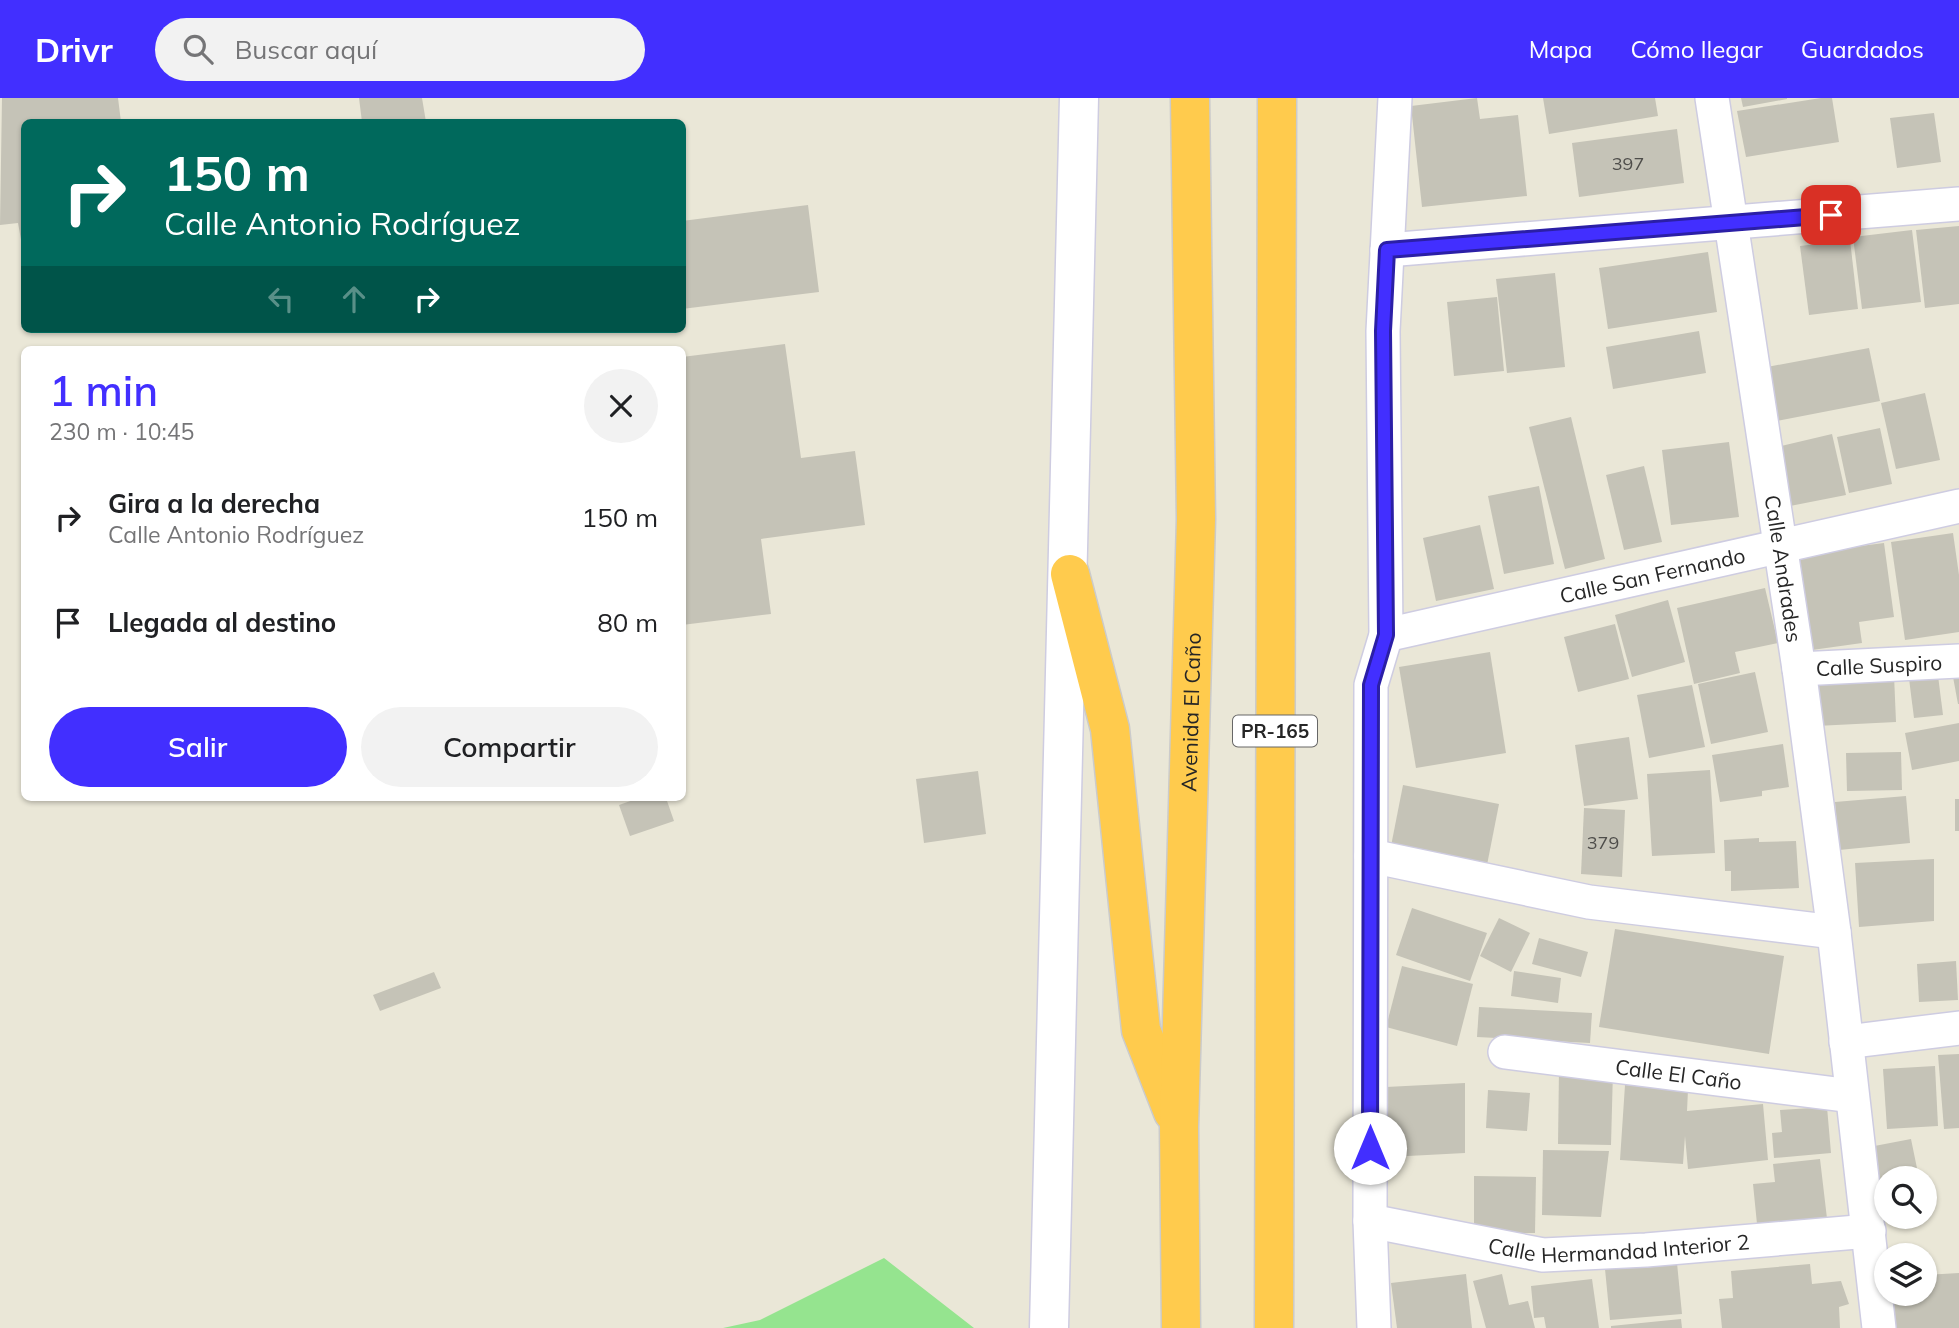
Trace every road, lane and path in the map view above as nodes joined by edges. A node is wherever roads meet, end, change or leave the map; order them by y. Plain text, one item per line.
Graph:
1 (1079, 98) edge
2 (1190, 98) edge
3 (1284, 98) edge
4 (1395, 98) edge
5 (1712, 98) edge
6 (1277, 116) edge
7 (1959, 204) edge
8 (1729, 224) junction
9 (1387, 250) junction
10 (1959, 506) edge
11 (1779, 547) junction
12 (1070, 574) junction
13 (1386, 635) junction
14 (1959, 661) edge
15 (1799, 669) junction
16 (1371, 856) junction
17 (1834, 932) junction
18 (1959, 1028) edge
19 (1846, 1042) junction
20 (1505, 1052) dead end
21 (1852, 1096) junction
22 (1179, 1127) junction
23 (1370, 1221) junction
24 (1869, 1231) junction
25 (1049, 1328) edge
26 (1181, 1328) edge
27 (1274, 1328) edge
28 (1374, 1328) edge
29 (1879, 1328) edge

1 - 12 street
2 - 22 highway, Avenida El Caño
3 - 6 highway
4 - 9 street
5 - 8 street, Calle Andrades
6 - 27 highway, PR-165
7 - 8 street
8 - 9 street
8 - 11 street, Calle Andrades
9 - 13 street
10 - 11 street, Calle San Fernando
11 - 13 street, Calle San Fernando
11 - 15 street, Calle Andrades
12 - 22 highway
12 - 25 street
13 - 16 street
14 - 15 street, Calle Suspiro
15 - 17 street, Calle Andrades
16 - 17 street
16 - 23 street
17 - 19 street, Calle Andrades
18 - 19 street
19 - 21 street, Calle Andrades
20 - 21 street, Calle El Caño
21 - 24 street, Calle Andrades
22 - 26 highway, Avenida El Caño
23 - 24 street, Calle Hermandad Interior 2
23 - 28 street
24 - 29 street, Calle Andrades

